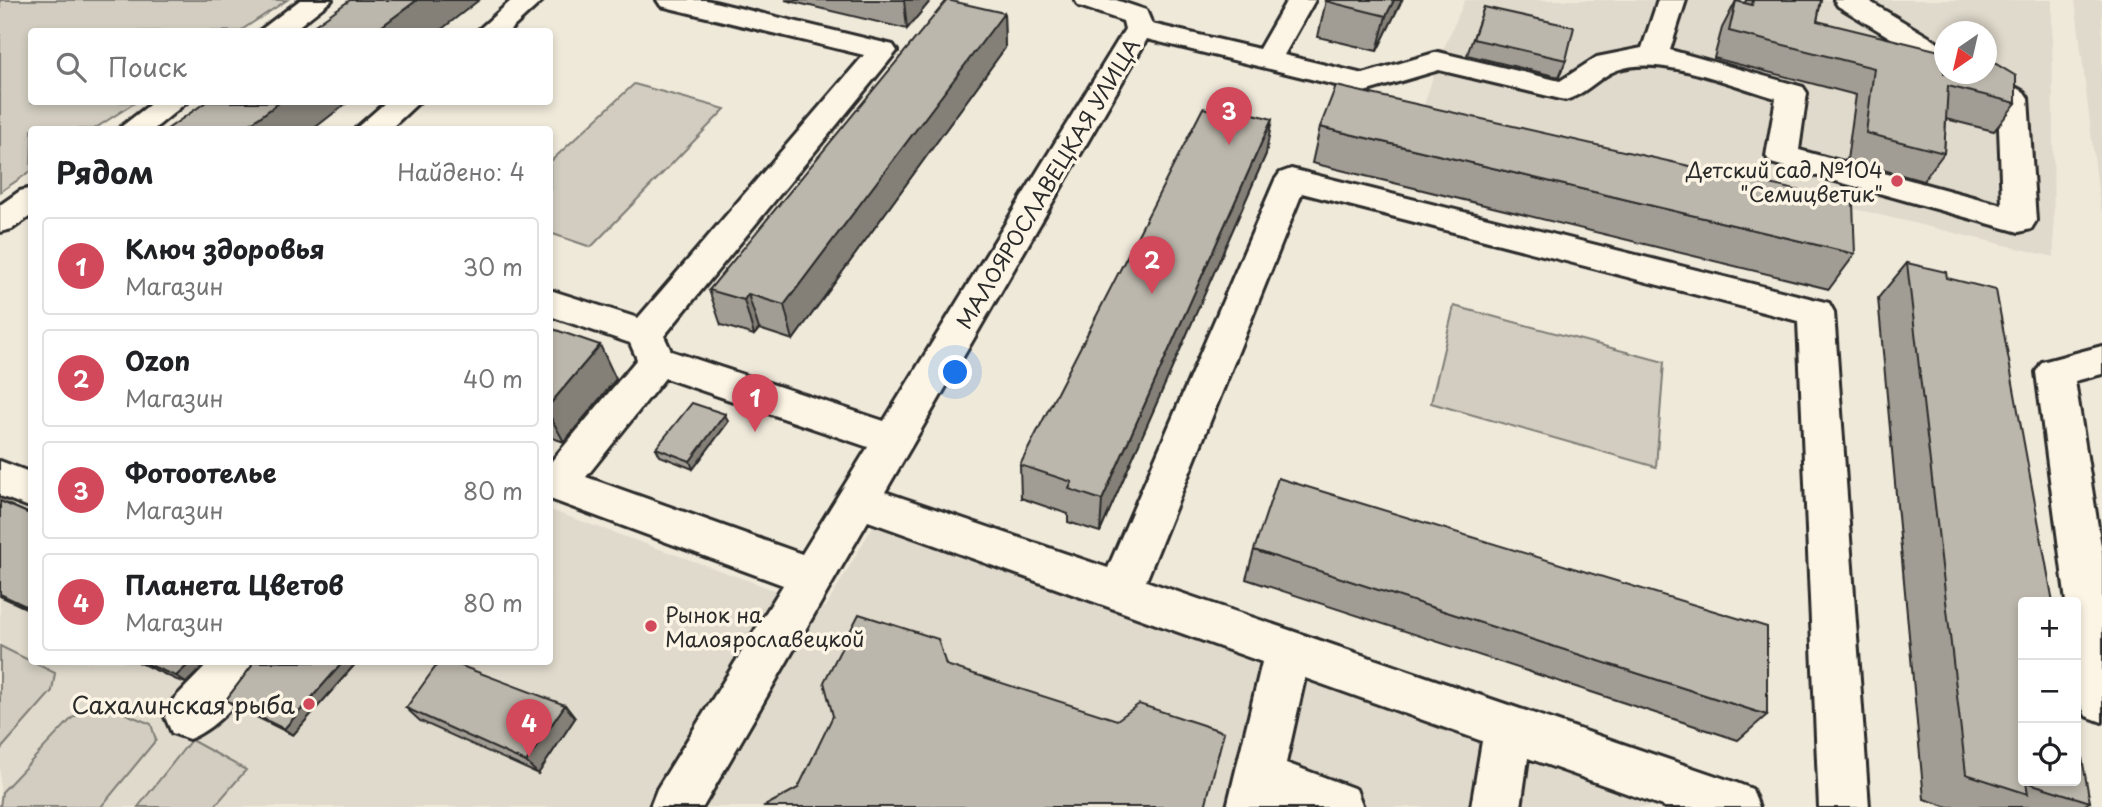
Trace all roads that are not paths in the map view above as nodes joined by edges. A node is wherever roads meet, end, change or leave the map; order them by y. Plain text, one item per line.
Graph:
1 (318, 0) edge
2 (529, 0) edge
3 (671, 0) edge
4 (1088, 0) edge
5 (1301, 0) edge
6 (1672, 0) edge
7 (1848, 0) edge
8 (278, 28) edge
9 (495, 28) edge
10 (1139, 29) junction
11 (1934, 52) edge
12 (1654, 55) junction
13 (1267, 60) junction
14 (1988, 84) edge
15 (168, 105) edge
16 (400, 105) edge
17 (138, 126) edge
18 (374, 126) edge
19 (28, 202) edge
20 (0, 221) edge
21 (553, 304) edge
22 (651, 348) junction
23 (2102, 360) edge
24 (892, 439) junction
25 (0, 478) edge
26 (553, 483) edge
27 (28, 489) edge
28 (856, 499) junction
29 (2090, 548) edge
30 (811, 576) junction
31 (1120, 591) junction
32 (1288, 650) junction
33 (237, 665) edge
34 (2102, 699) edge
35 (189, 717) dead end
36 (1508, 727) junction
37 (1255, 792) edge
38 (675, 807) edge
39 (1338, 807) edge
40 (1496, 807) edge
41 (1734, 807) edge
42 (1844, 807) edge

1 - 8 street
2 - 9 street
3 - 22 street
4 - 10 street, МАЛОЯРОСЛАВЕЦКАЯ УЛИЦА
5 - 13 street
6 - 12 street
7 - 11 street
10 - 13 street
10 - 24 street, МАЛОЯРОСЛАВЕЦКАЯ УЛИЦА
12 - 13 street
12 - 14 street
15 - 17 street
16 - 18 street
19 - 20 street
21 - 22 street
22 - 24 street
22 - 26 street
23 - 29 street
24 - 28 street, МАЛОЯРОСЛАВЕЦКАЯ УЛИЦА
25 - 27 street
26 - 30 street
28 - 30 street, МАЛОЯРОСЛАВЕЦКАЯ УЛИЦА
28 - 31 street
29 - 34 street
30 - 38 street, МАЛОЯРОСЛАВЕЦКАЯ УЛИЦА
31 - 32 street
31 - 42 street
32 - 36 street
32 - 37 street
33 - 35 street
36 - 40 street
36 - 41 street
37 - 39 street

